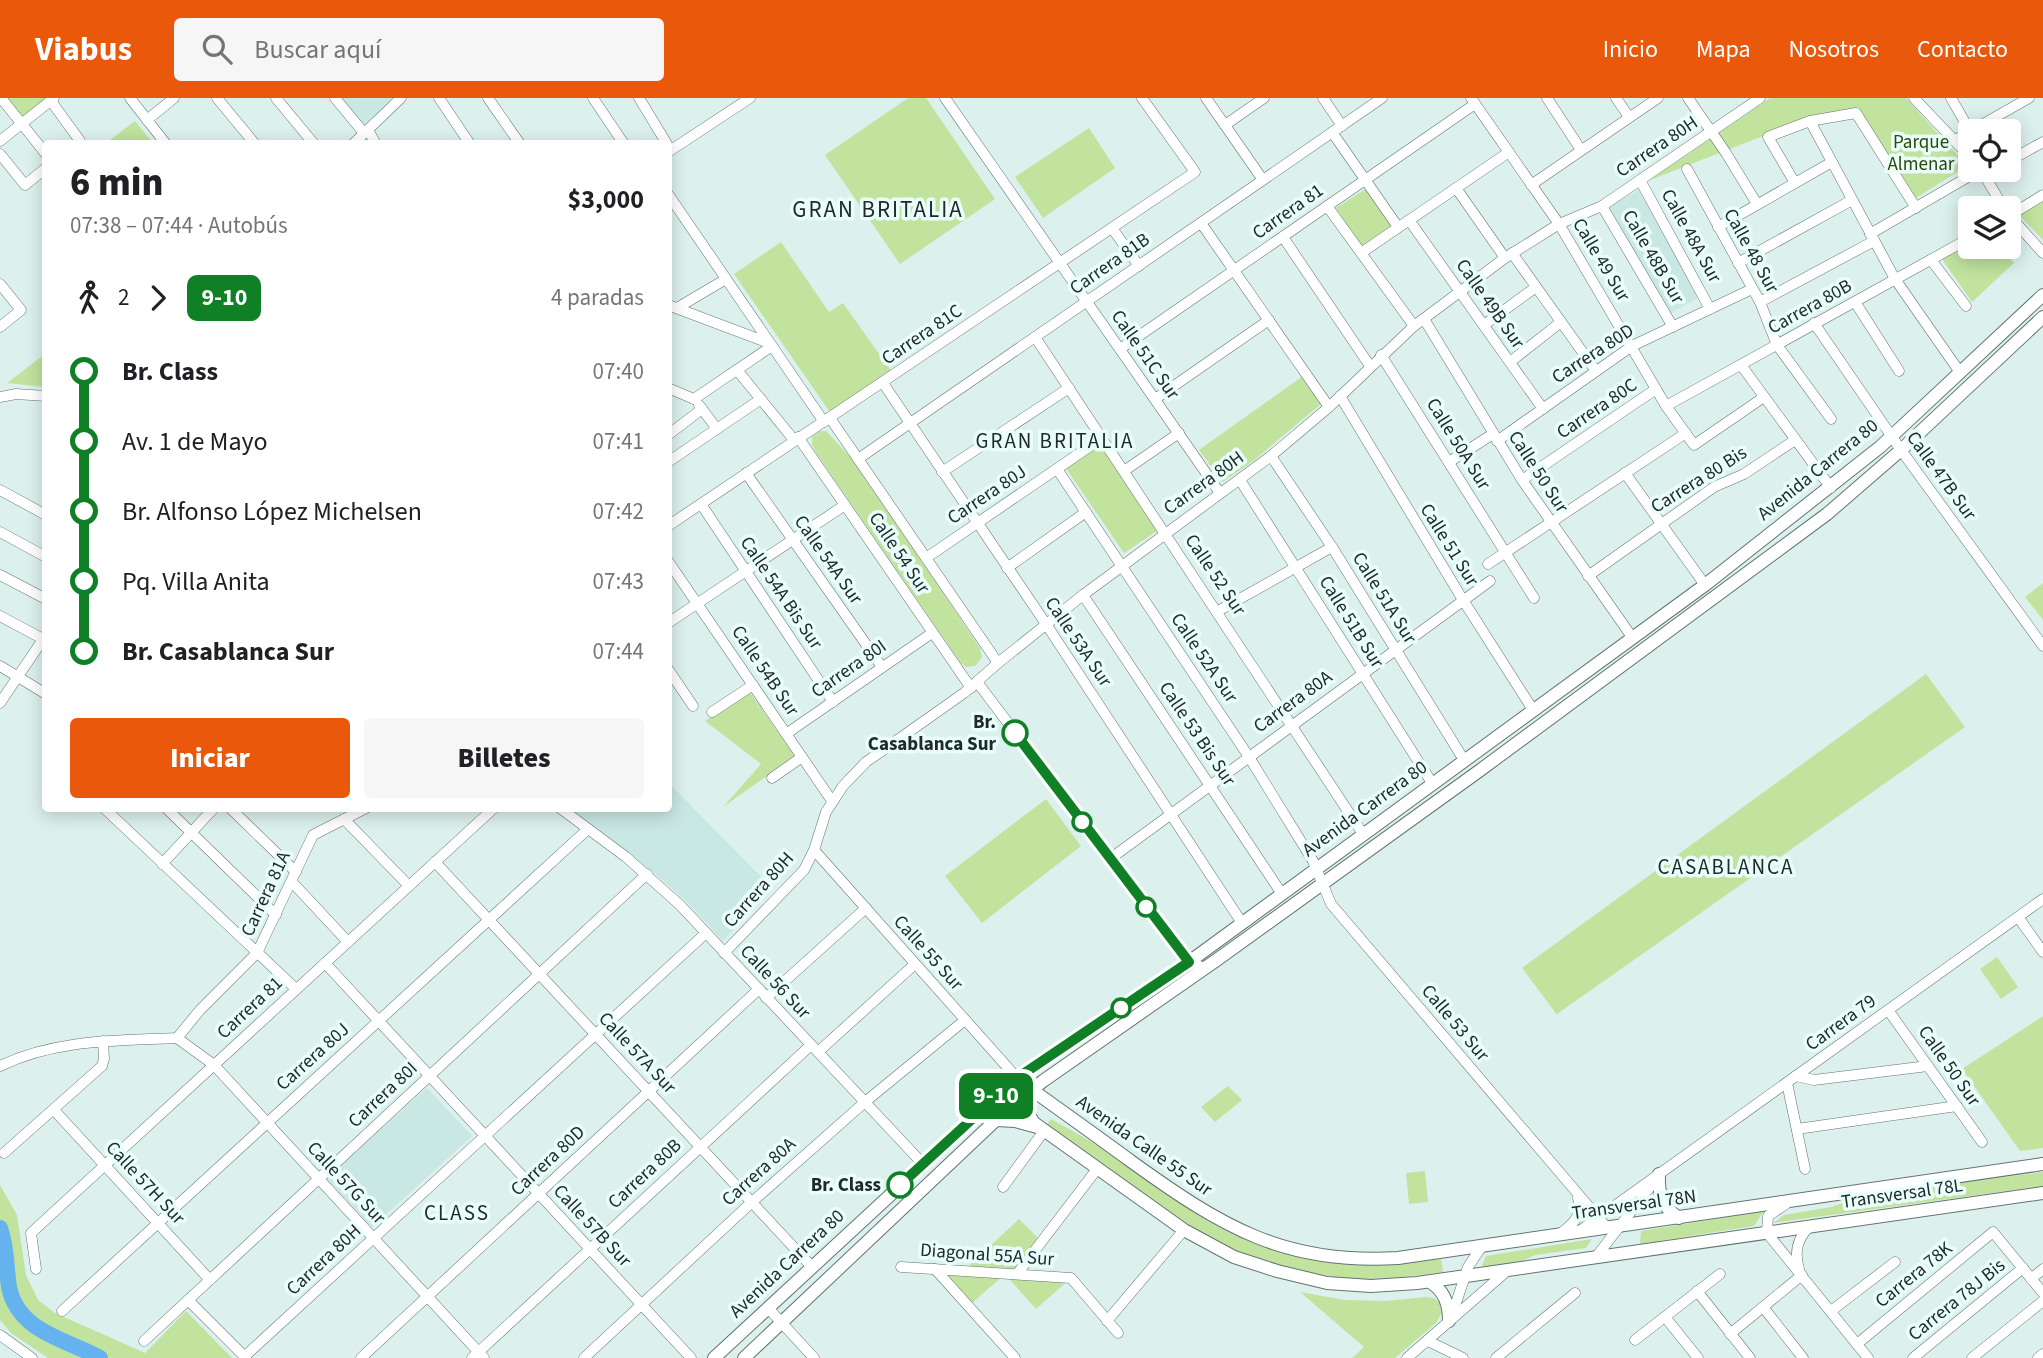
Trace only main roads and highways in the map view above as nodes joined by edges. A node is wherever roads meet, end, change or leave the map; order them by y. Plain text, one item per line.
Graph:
1 (2043, 295) edge
2 (2043, 317) edge
3 (1682, 602) junction
4 (1691, 615) junction
5 (1531, 706) junction
6 (1550, 719) junction
7 (1537, 728) junction
8 (1017, 1078) junction
9 (1032, 1090) junction
10 (1019, 1100) junction
11 (996, 1120) junction
12 (1042, 1130) junction
13 (2043, 1164) edge
14 (1659, 1174) road end
15 (2043, 1193) edge
16 (1792, 1201) joint
17 (1679, 1218) junction
18 (1482, 1247) joint
19 (1430, 1282) junction
20 (1449, 1321) road end
21 (714, 1358) edge
22 (744, 1358) edge

1 - 3 main road, Avenida Carrera 80
2 - 4 main road, Avenida Carrera 80
3 - 4 main road
3 - 5 main road, Avenida Carrera 80
4 - 6 main road, Avenida Carrera 80
5 - 6 main road
5 - 7 main road
5 - 8 main road, Avenida Carrera 80
6 - 7 main road, Avenida Carrera 80
7 - 9 main road, Avenida Carrera 80
8 - 9 main road, Avenida Calle 55 Sur
8 - 10 main road
8 - 21 main road, Avenida Carrera 80
9 - 10 main road, Avenida Carrera 80
9 - 18 main road, Avenida Calle 55 Sur
10 - 11 main road, Avenida Carrera 80
10 - 12 main road
11 - 12 main road
11 - 22 main road, Avenida Carrera 80
12 - 19 main road
13 - 16 main road, Transversal 78L
14 - 17 main road
15 - 19 main road, Transversal 78L
16 - 17 main road, Transversal 78N
17 - 18 main road, Transversal 78N
19 - 20 main road

